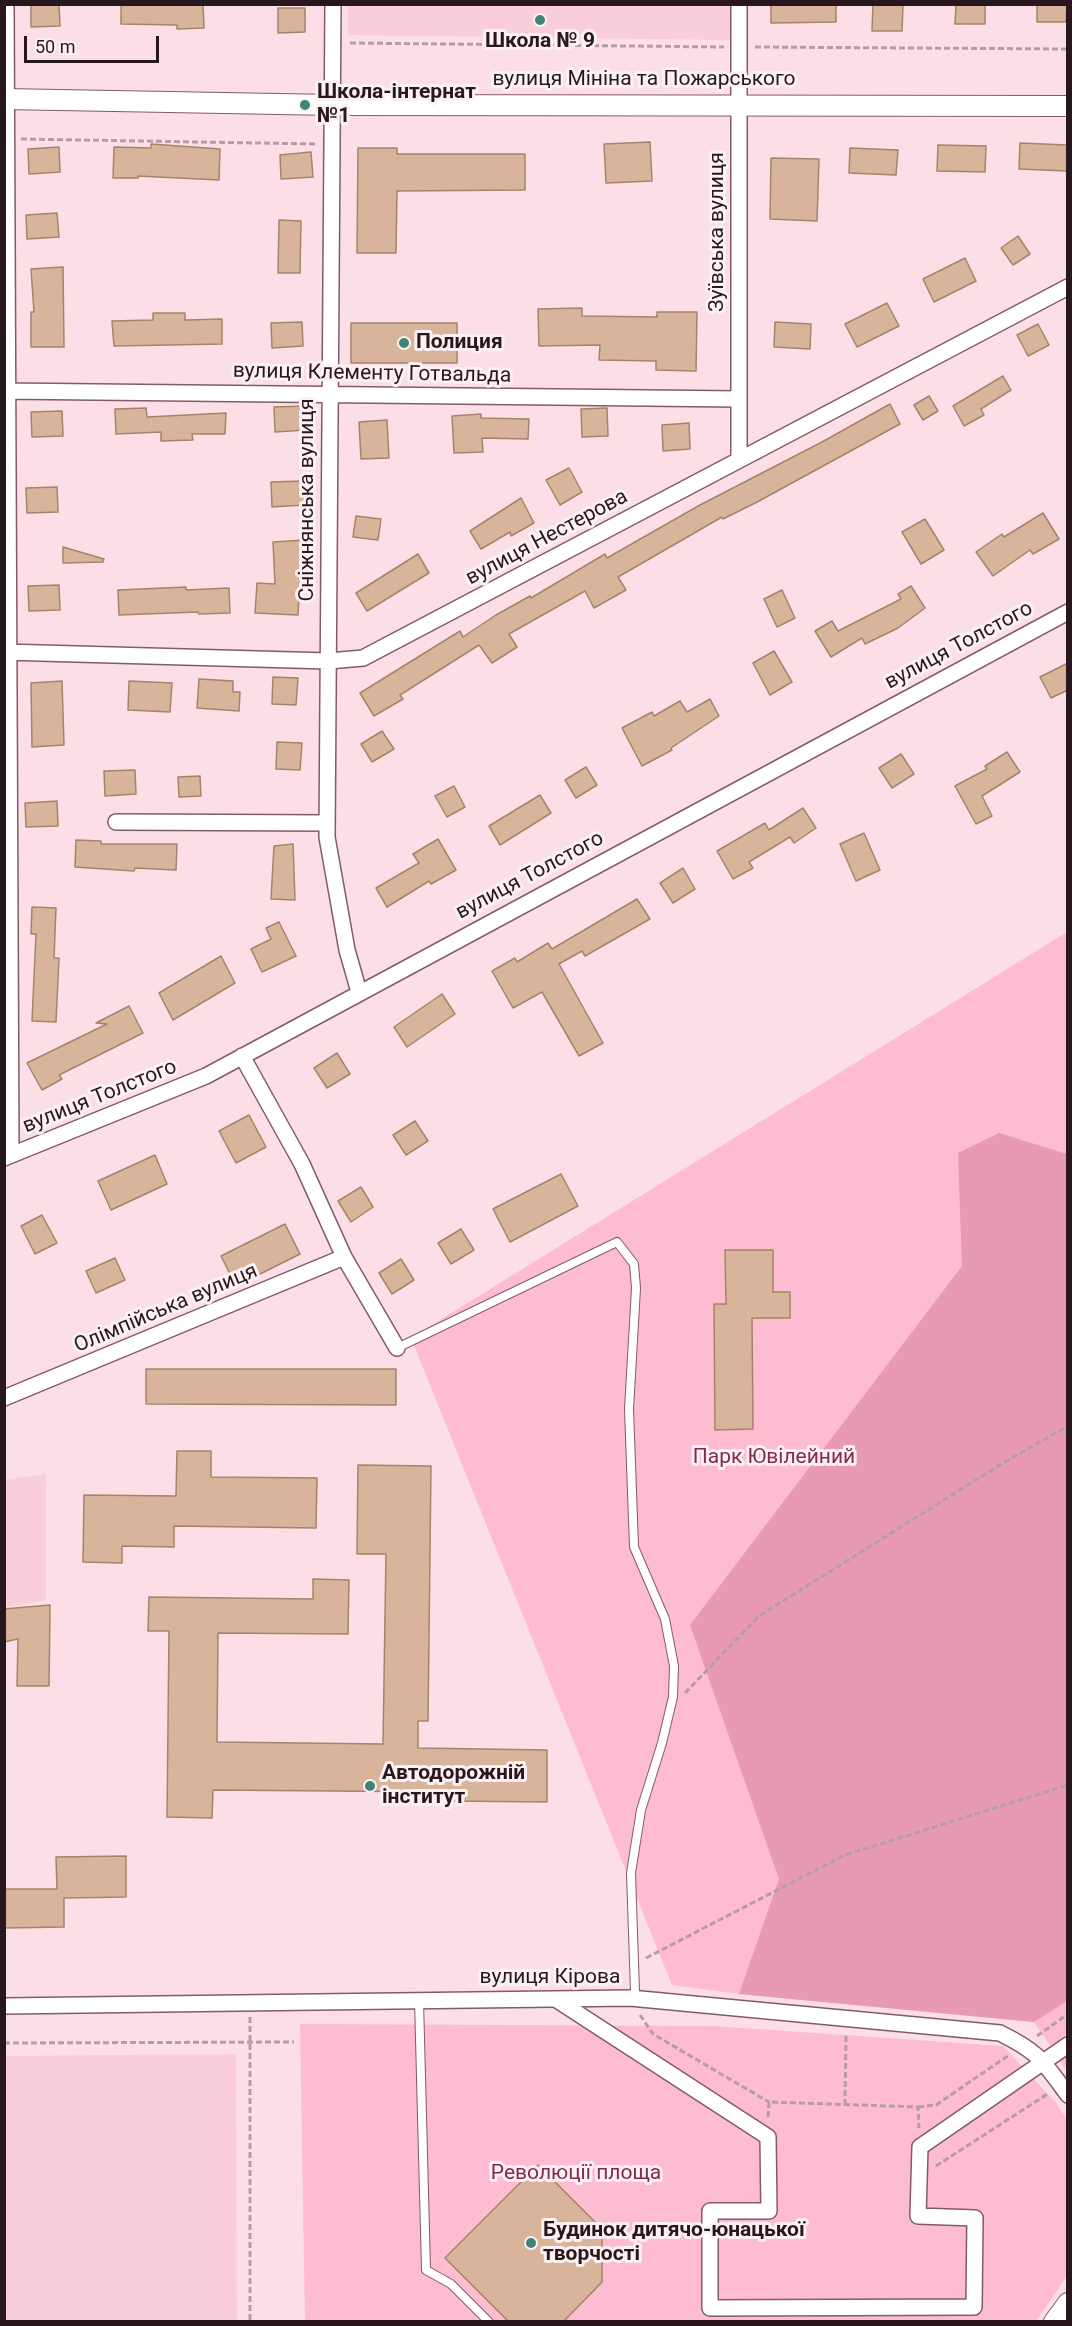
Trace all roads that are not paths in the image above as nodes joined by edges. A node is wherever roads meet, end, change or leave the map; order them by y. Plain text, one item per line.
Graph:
1 (6, 4) edge
2 (333, 4) edge
3 (739, 4) edge
4 (5, 99) edge
5 (739, 104) junction
6 (333, 105) junction
7 (1068, 106) edge
8 (1068, 287) edge
9 (6, 391) edge
10 (329, 394) junction
11 (739, 399) junction
12 (739, 460) junction
13 (1068, 612) edge
14 (7, 652) edge
15 (328, 661) junction
16 (116, 822) dead end
17 (327, 823) junction
18 (7, 873) edge
19 (359, 992) junction
20 (242, 1056) junction
21 (8, 1157) edge
22 (344, 1257) junction
23 (397, 1348) joint
24 (4, 1398) edge
25 (630, 1998) junction
26 (419, 1999) junction
27 (557, 2000) junction
28 (4, 2006) edge
29 (1068, 2045) edge
30 (1044, 2061) junction
31 (1064, 2090) edge
32 (1068, 2303) edge
33 (797, 2314) edge
34 (879, 2314) edge
35 (489, 2322) edge
36 (1054, 2322) edge

1 - 4 street
2 - 6 street, Сніжнянська вулиця
3 - 5 street, Зуївська вулиця
4 - 6 street, вулиця Мініна та Пожарського
4 - 9 street
5 - 6 street, вулиця Мініна та Пожарського
5 - 7 street, вулиця Мініна та Пожарського
5 - 11 street, Зуївська вулиця
6 - 10 street, Сніжнянська вулиця
8 - 12 street, вулиця Нестерова
9 - 10 street, вулиця Клементу Готвальда
9 - 14 street
10 - 11 street, вулиця Клементу Готвальда
10 - 15 street, Сніжнянська вулиця
11 - 12 street, Зуївська вулиця
12 - 15 street, вулиця Нестерова
13 - 19 street, вулиця Толстого
14 - 15 street, вулиця Нестерова
14 - 18 street
15 - 17 street, Сніжнянська вулиця
16 - 17 street
17 - 19 street, Сніжнянська вулиця
18 - 21 street
19 - 20 street, вулиця Толстого
20 - 21 street, вулиця Толстого
20 - 22 street
22 - 23 street
22 - 24 street, Олімпійська вулиця
23 - 25 lane
25 - 27 street, вулиця Кірова
25 - 30 street, вулиця Кірова
26 - 27 street, вулиця Кірова
26 - 28 street, вулиця Кірова
26 - 35 lane
27 - 33 street
29 - 30 street
30 - 31 street, вулиця Кірова
30 - 34 street
32 - 36 street
33 - 34 street

